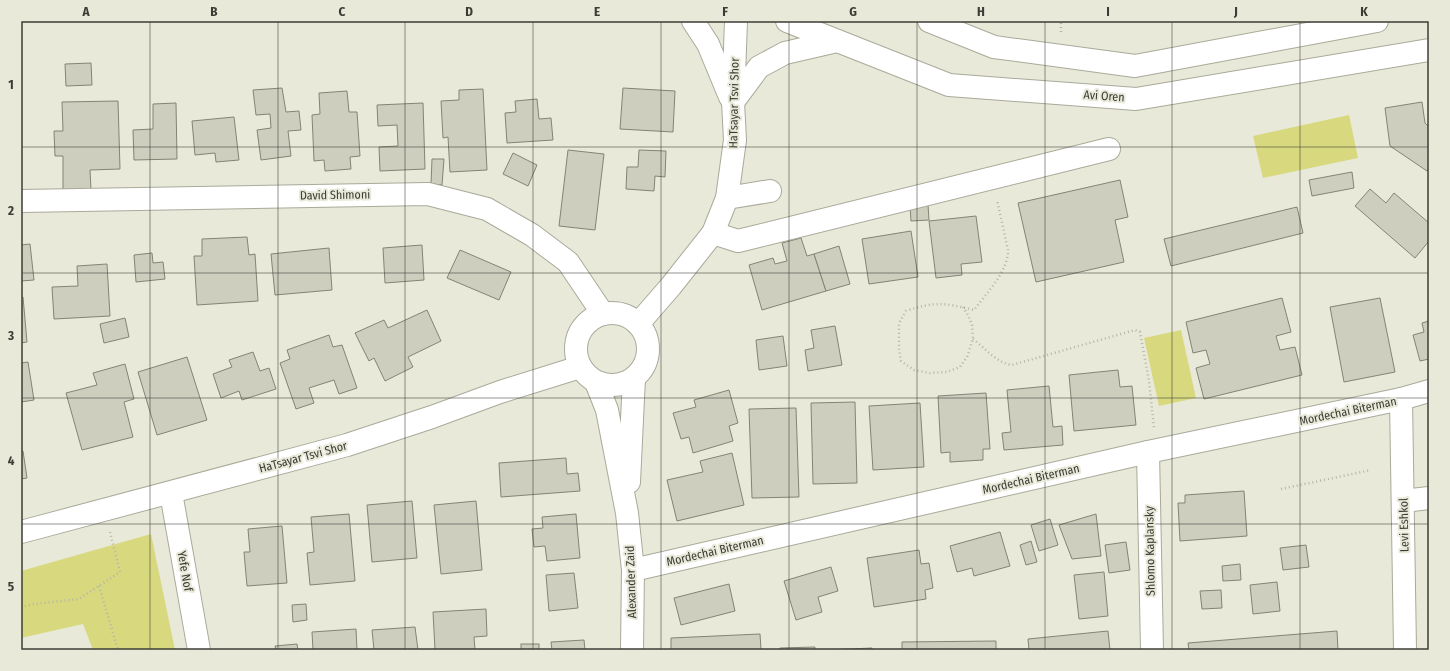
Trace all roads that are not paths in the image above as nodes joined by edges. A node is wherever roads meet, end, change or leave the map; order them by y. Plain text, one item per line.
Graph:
1 (693, 21) edge
2 (736, 21) edge
3 (787, 21) edge
4 (929, 21) edge
5 (1377, 21) edge
6 (837, 41) junction
7 (1429, 50) edge
8 (732, 102) junction
9 (1109, 149) dead end
10 (770, 192) dead end
11 (727, 198) junction
12 (21, 201) edge
13 (713, 233) junction
14 (603, 314) junction
15 (638, 324) junction
16 (580, 367) junction
17 (634, 378) junction
18 (596, 382) junction
19 (1429, 391) edge
20 (1401, 399) junction
21 (1152, 451) junction
22 (170, 493) junction
23 (1429, 498) edge
24 (1403, 501) junction
25 (627, 513) junction
26 (21, 532) edge
27 (633, 570) junction
28 (199, 650) edge
29 (632, 650) edge
30 (1152, 650) edge
31 (1405, 650) edge

1 - 8 street
2 - 8 street, HaTsayar Tsvi Shor
3 - 6 street, Avi Oren
4 - 5 street
6 - 7 street, Avi Oren
6 - 8 street
8 - 11 street, HaTsayar Tsvi Shor
9 - 13 street
10 - 11 street
11 - 13 street, HaTsayar Tsvi Shor
12 - 14 street, David Shimoni
13 - 15 street, HaTsayar Tsvi Shor
14 - 15 street
14 - 16 street
15 - 17 street
16 - 18 street
16 - 22 street, HaTsayar Tsvi Shor
17 - 18 street
17 - 25 street, Alexander Zaid
18 - 25 street, Alexander Zaid
19 - 20 street, Mordechai Biterman
20 - 21 street, Mordechai Biterman
20 - 24 street, Levi Eshkol
21 - 27 street, Mordechai Biterman
21 - 30 street, Shlomo Kaplansky
22 - 26 street, HaTsayar Tsvi Shor
22 - 28 street, Yefe Nof
23 - 24 street
24 - 31 street, Levi Eshkol
25 - 27 street, Alexander Zaid
27 - 29 street, Alexander Zaid

